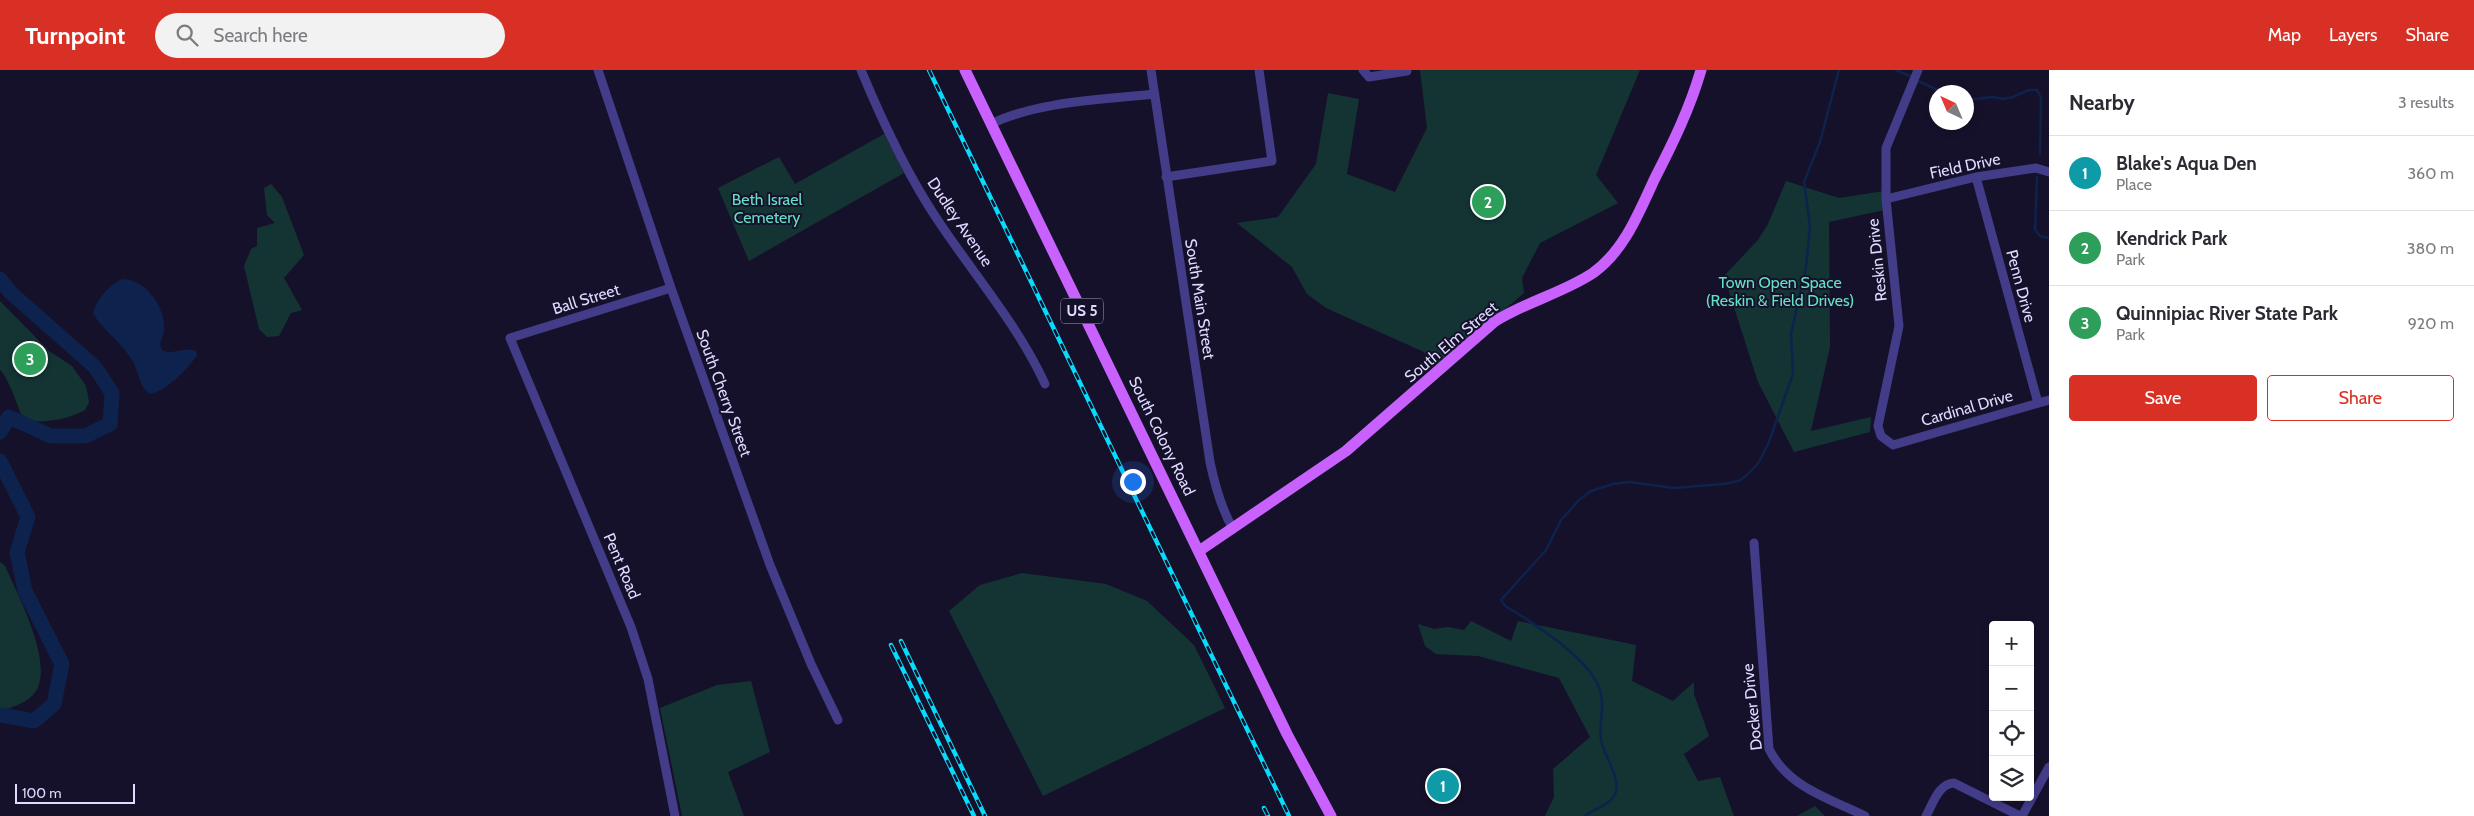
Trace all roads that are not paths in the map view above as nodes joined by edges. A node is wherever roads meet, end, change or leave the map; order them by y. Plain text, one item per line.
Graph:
1 (598, 70) edge
2 (861, 70) edge
3 (965, 70) edge
4 (1152, 70) edge
5 (1258, 70) edge
6 (1363, 70) edge
7 (1701, 70) edge
8 (1407, 71) edge
9 (1915, 75) edge
10 (1154, 94) junction
11 (991, 124) junction
12 (2049, 172) edge
13 (1166, 177) junction
14 (1976, 177) junction
15 (1886, 199) junction
16 (671, 288) junction
17 (510, 338) joint
18 (1046, 384) dead end
19 (2049, 400) edge
20 (2038, 403) junction
21 (1893, 445) joint
22 (1233, 529) junction
23 (1754, 543) dead end
24 (1199, 552) junction
25 (838, 720) dead end
26 (2049, 767) edge
27 (675, 816) edge
28 (1331, 816) edge
29 (1865, 816) edge
30 (1926, 816) edge
31 (2021, 816) edge

1 - 16 street, South Cherry Street
2 - 18 street, Dudley Avenue
3 - 11 main road, South Colony Road / US 5
4 - 10 street, South Main Street
5 - 13 street
6 - 8 street
7 - 22 main road, South Elm Street
9 - 15 street, Reskin Drive
10 - 11 street
10 - 13 street, South Main Street
11 - 24 main road, South Colony Road / US 5
12 - 14 street, Field Drive
13 - 22 street, South Main Street
14 - 15 street, Field Drive
14 - 20 street, Penn Drive
15 - 21 street, Reskin Drive
16 - 17 street, Ball Street
16 - 25 street, South Cherry Street
17 - 27 street, Pent Road
19 - 20 street, Cardinal Drive
20 - 21 street, Cardinal Drive
22 - 24 main road, South Elm Street
23 - 29 street, Docker Drive
24 - 28 main road, South Colony Road / US 5
26 - 31 street
30 - 31 street

